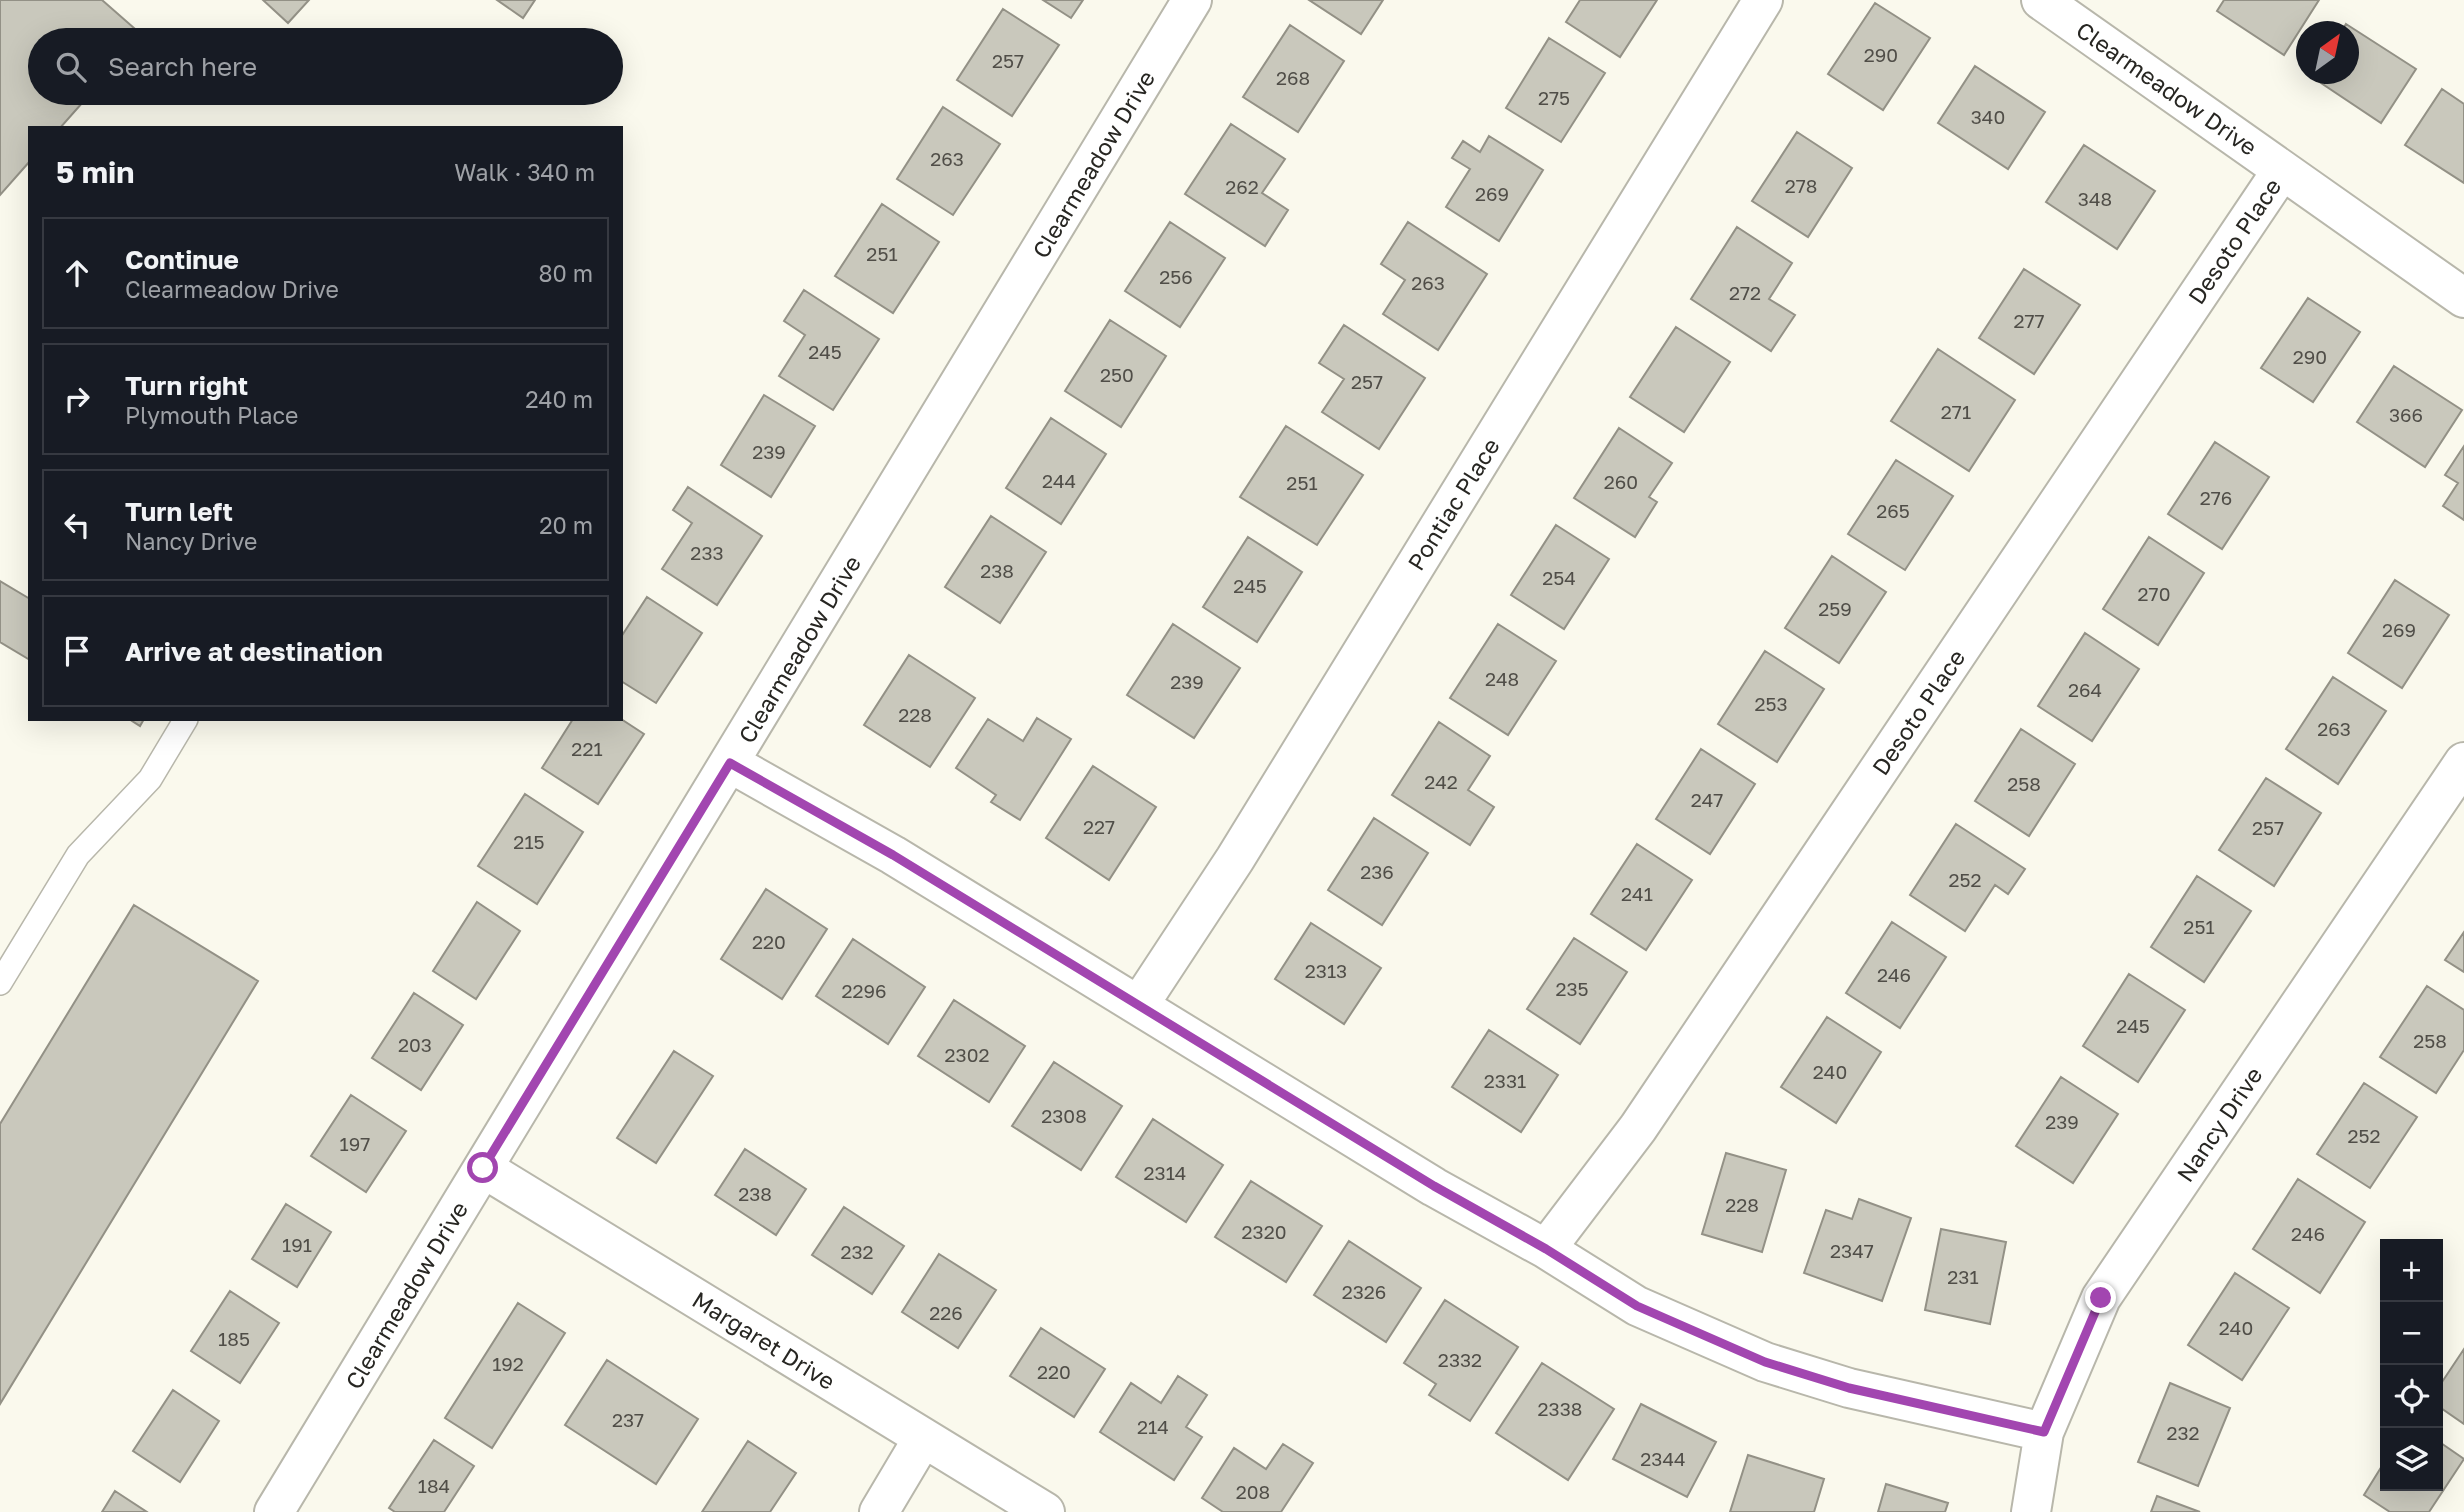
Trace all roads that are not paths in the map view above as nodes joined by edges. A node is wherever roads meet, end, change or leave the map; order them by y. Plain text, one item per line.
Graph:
1 (1192, 0) edge
2 (1763, 0) edge
3 (2041, 0) edge
4 (2282, 170) junction
5 (2464, 298) edge
6 (185, 721) edge
7 (2464, 762) edge
8 (730, 763) junction
9 (0, 983) edge
10 (1139, 1005) junction
11 (483, 1168) junction
12 (1546, 1249) junction
13 (2044, 1432) junction
14 (923, 1438) junction
15 (274, 1512) edge
16 (879, 1512) edge
17 (1045, 1512) edge
18 (2031, 1512) edge

1 - 8 street, Clearmeadow Drive
2 - 10 street, Pontiac Place
3 - 4 street, Clearmeadow Drive
4 - 5 street, Clearmeadow Drive
4 - 12 street, Desoto Place
6 - 9 lane
7 - 13 street, Nancy Drive
8 - 10 street
8 - 11 street, Clearmeadow Drive
10 - 12 street
11 - 14 street, Margaret Drive
11 - 15 street, Clearmeadow Drive
12 - 13 street
13 - 18 street, Nancy Drive
14 - 16 street
14 - 17 street, Margaret Drive

